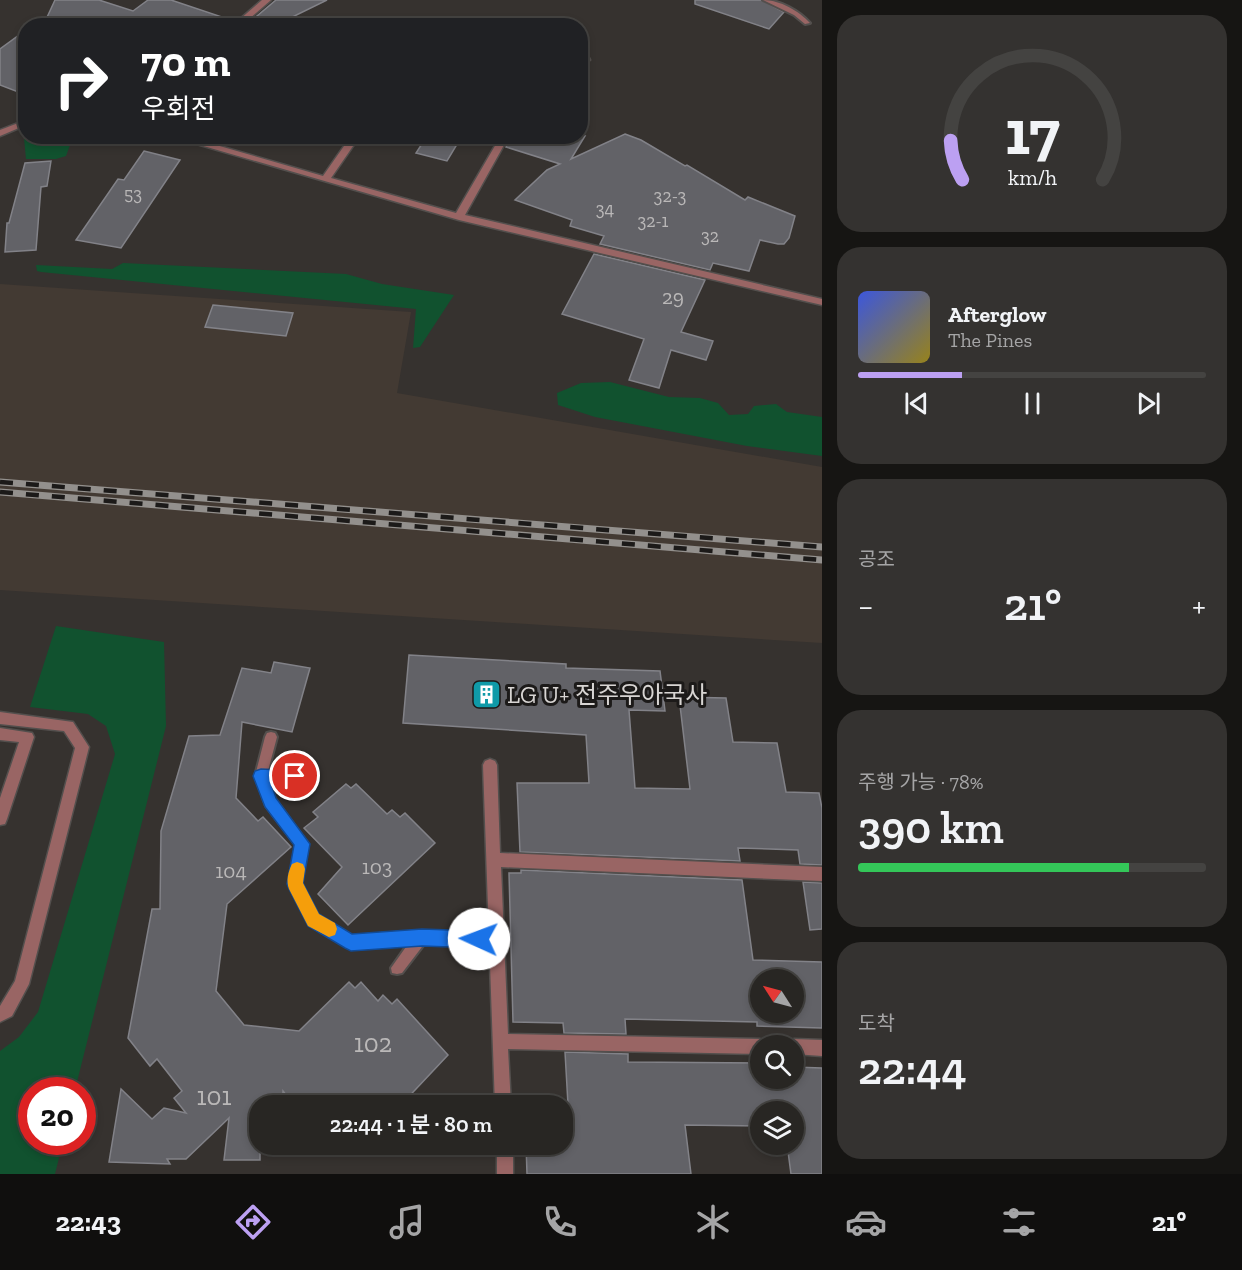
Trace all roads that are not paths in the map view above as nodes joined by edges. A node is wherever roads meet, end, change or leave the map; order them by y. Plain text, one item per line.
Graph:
1 (267, 0) edge
2 (766, 0) edge
3 (246, 18) edge
4 (807, 23) dead end
5 (18, 125) edge
6 (0, 133) edge
7 (201, 144) edge
8 (350, 144) edge
9 (501, 144) edge
10 (325, 179) junction
11 (459, 217) junction
12 (822, 302) edge
13 (0, 718) edge
14 (0, 734) edge
15 (272, 737) dead end
16 (490, 765) dead end
17 (261, 776) junction
18 (312, 776) dead end
19 (0, 819) edge
20 (495, 860) junction
21 (822, 874) edge
22 (422, 937) junction
23 (498, 940) junction
24 (397, 968) dead end
25 (0, 1014) edge
26 (502, 1041) junction
27 (750, 1047) edge
28 (804, 1047) edge
29 (822, 1048) edge
30 (503, 1095) edge
31 (504, 1155) edge
32 (505, 1174) edge

1 - 3 street
2 - 4 lane
5 - 6 street
7 - 10 street
8 - 10 street
9 - 11 street
10 - 11 street
11 - 12 street
13 - 25 street
14 - 19 street
15 - 17 lane
16 - 20 street
17 - 18 lane
17 - 22 lane
20 - 21 street
20 - 23 street
22 - 23 lane
22 - 24 lane
23 - 26 street
26 - 27 street
26 - 30 street
28 - 29 street
31 - 32 street

